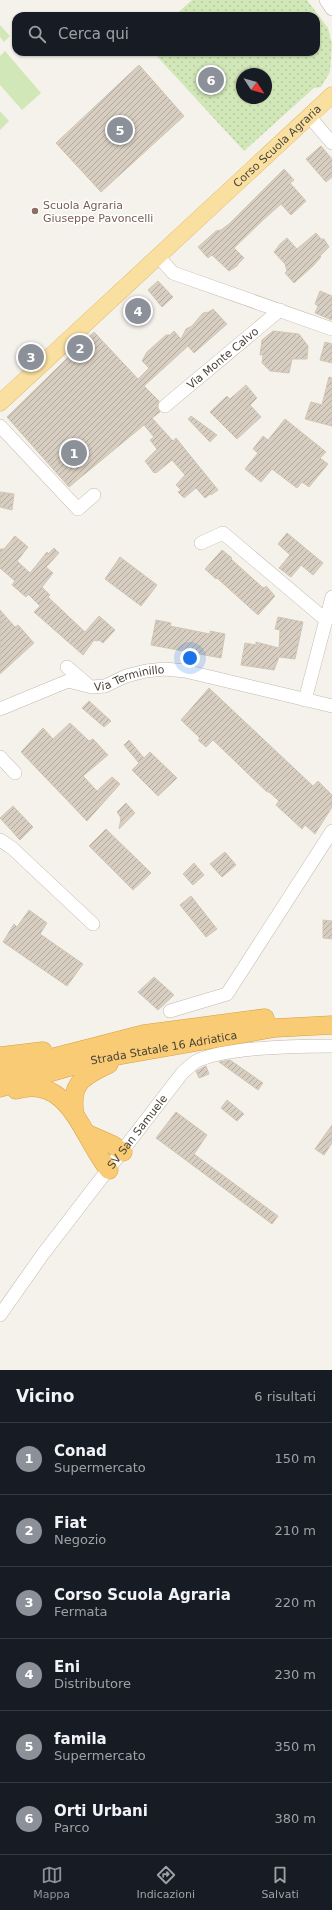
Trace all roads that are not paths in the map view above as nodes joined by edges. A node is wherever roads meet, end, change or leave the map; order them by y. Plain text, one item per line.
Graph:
1 (326, 0) edge
2 (332, 9) edge
3 (330, 94) edge
4 (309, 116) junction
5 (332, 143) edge
6 (158, 257) junction
7 (280, 310) junction
8 (332, 328) edge
9 (2, 396) edge
10 (165, 406) dead end
11 (0, 426) edge
12 (94, 495) dead end
13 (201, 543) dead end
14 (332, 597) edge
15 (326, 620) junction
16 (67, 667) dead end
17 (92, 687) junction
18 (305, 700) junction
19 (332, 706) edge
20 (0, 709) edge
21 (0, 757) edge
22 (15, 773) dead end
23 (332, 832) edge
24 (0, 840) edge
25 (93, 924) dead end
26 (170, 1011) dead end
27 (332, 1015) edge
28 (332, 1025) edge
29 (144, 1034) junction
30 (332, 1046) edge
31 (0, 1056) edge
32 (125, 1056) junction
33 (0, 1074) edge
34 (0, 1088) edge
35 (0, 1096) edge
36 (75, 1115) junction
37 (88, 1134) junction
38 (123, 1152) junction
39 (109, 1170) junction
40 (0, 1315) edge

1 - 2 street
3 - 4 main road, Corso Scuola Agraria
4 - 5 street
4 - 6 main road, Corso Scuola Agraria
6 - 7 street
6 - 9 main road, Corso Scuola Agraria
7 - 8 street
7 - 10 street, Via Monte Calvo
11 - 12 street
13 - 15 street
14 - 15 street
15 - 18 street
16 - 17 street
17 - 18 street, Via Terminillo
17 - 20 street, Via Terminillo
18 - 19 street, Via Terminillo
21 - 22 street
23 - 26 street
24 - 25 street
27 - 29 highway, Strada Statale 16 Adriatica
28 - 32 highway, Strada Statale 16 Adriatica
29 - 31 highway
29 - 33 highway, Strada Statale 16 Adriatica
30 - 38 street, SV San Samuele
32 - 34 highway, Strada Statale 16 Adriatica
32 - 36 highway
35 - 36 highway
36 - 37 highway
37 - 38 highway
37 - 39 highway
38 - 39 street, SV San Samuele
39 - 40 street, SV San Samuele

